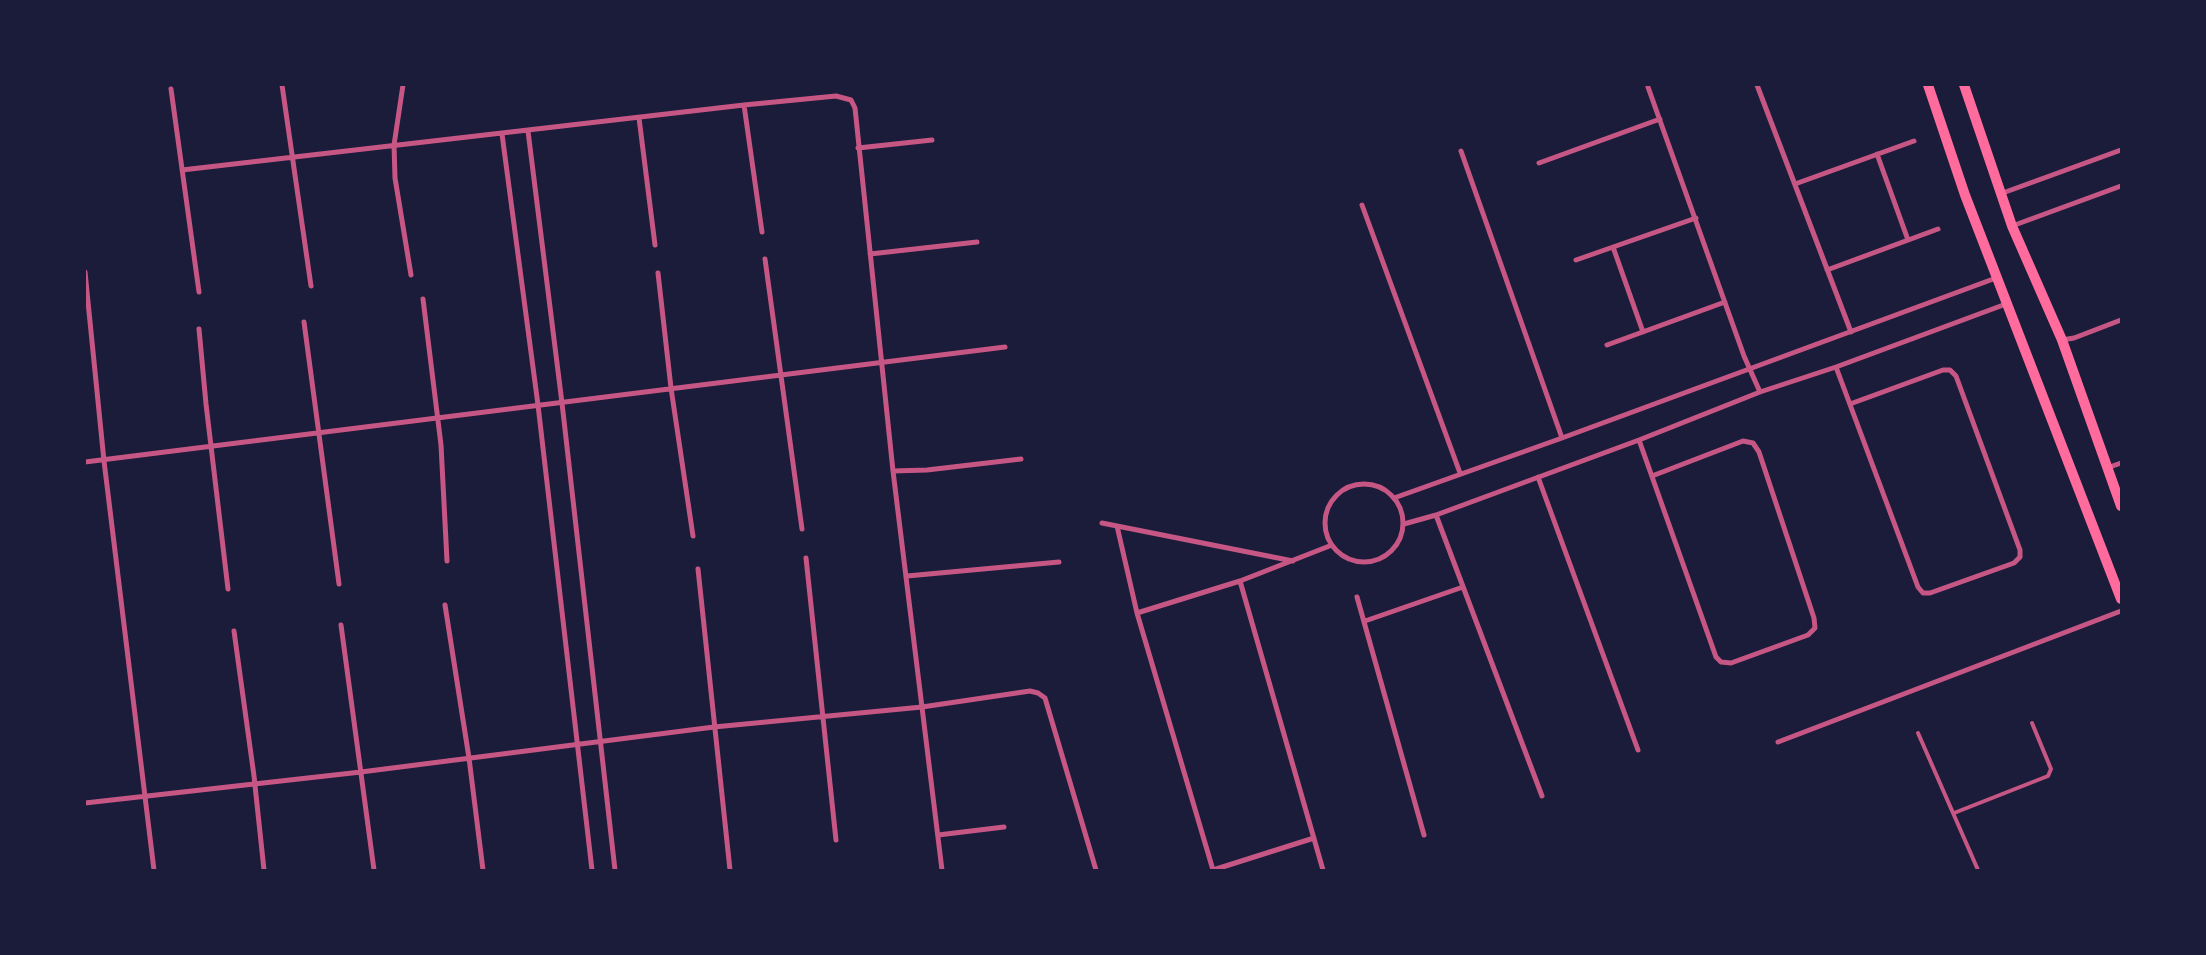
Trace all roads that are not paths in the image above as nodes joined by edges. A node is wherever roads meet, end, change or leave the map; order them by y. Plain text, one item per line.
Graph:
1 (282, 85) edge
2 (403, 85) edge
3 (1757, 85) edge
4 (1928, 85) edge
5 (1964, 85) edge
6 (1648, 87) dead end
7 (171, 89) dead end
8 (744, 105) junction
9 (639, 118) junction
10 (1660, 119) junction
11 (528, 131) junction
12 (502, 134) junction
13 (932, 140) dead end
14 (1914, 141) dead end
15 (394, 145) junction
16 (858, 148) junction
17 (2121, 150) edge
18 (1461, 151) dead end
19 (1877, 154) junction
20 (292, 159) junction
21 (1539, 163) dead end
22 (182, 170) junction
23 (1795, 184) junction
24 (2121, 186) edge
25 (2000, 194) junction
26 (1362, 205) dead end
27 (1696, 218) junction
28 (2012, 226) junction
29 (1938, 228) dead end
30 (762, 232) dead end
31 (1908, 240) junction
32 (977, 242) dead end
33 (655, 245) dead end
34 (1613, 247) junction
35 (870, 254) junction
36 (765, 258) dead end
37 (1576, 260) dead end
38 (1827, 270) junction
39 (85, 272) edge
40 (658, 273) dead end
41 (410, 275) dead end
42 (1996, 278) junction
43 (311, 286) dead end
44 (199, 292) dead end
45 (423, 299) dead end
46 (1725, 302) junction
47 (2006, 304) junction
48 (2121, 320) edge
49 (304, 322) dead end
50 (199, 329) dead end
51 (1643, 332) junction
52 (1851, 332) junction
53 (2062, 340) junction
54 (1607, 345) dead end
55 (1004, 347) dead end
56 (881, 363) junction
57 (1836, 367) junction
58 (1750, 368) junction
59 (782, 375) junction
60 (671, 388) junction
61 (1760, 392) junction
62 (562, 403) junction
63 (1850, 404) junction
64 (538, 405) junction
65 (437, 418) junction
66 (320, 434) junction
67 (1562, 438) junction
68 (1639, 440) junction
69 (212, 446) junction
70 (1021, 460) dead end
71 (104, 461) junction
72 (85, 462) edge
73 (2121, 463) edge
74 (2107, 468) junction
75 (893, 471) junction
76 (1460, 473) junction
77 (1652, 476) junction
78 (1538, 477) junction
79 (1394, 498) junction
80 (2121, 506) edge
81 (1436, 515) junction
82 (1102, 523) dead end
83 (1404, 524) junction
84 (1117, 526) junction
85 (802, 529) dead end
86 (693, 536) dead end
87 (1332, 545) junction
88 (806, 558) dead end
89 (447, 561) dead end
90 (1293, 561) junction
91 (1058, 562) dead end
92 (698, 569) dead end
93 (907, 576) junction
94 (1240, 581) junction
95 (339, 584) dead end
96 (1463, 587) junction
97 (228, 589) dead end
98 (1357, 597) dead end
99 (2121, 599) edge
100 (445, 604) dead end
101 (1137, 612) junction
102 (2121, 612) edge
103 (1365, 621) junction
104 (341, 625) dead end
105 (234, 631) dead end
106 (922, 707) junction
107 (822, 715) junction
108 (2032, 722) dead end
109 (714, 727) junction
110 (1918, 733) dead end
111 (600, 742) junction
112 (1778, 742) dead end
113 (578, 745) junction
114 (1638, 750) dead end
115 (469, 758) junction
116 (361, 772) junction
117 (255, 785) junction
118 (145, 795) junction
119 (1542, 796) dead end
120 (85, 803) edge
121 (1954, 813) junction
122 (1004, 828) dead end
123 (938, 835) junction
124 (1424, 835) dead end
125 (1314, 838) junction
126 (836, 840) dead end
127 (154, 870) edge
128 (264, 870) edge
129 (374, 870) edge
130 (482, 870) edge
131 (592, 870) edge
132 (615, 870) edge
133 (730, 870) edge
134 (942, 870) edge
135 (1096, 870) edge
136 (1323, 870) edge
137 (1978, 870) edge

1 - 20 street
2 - 15 street
3 - 23 street
4 - 42 main road
5 - 25 main road
6 - 10 street
7 - 22 street
8 - 9 street
8 - 16 street
8 - 30 street
9 - 11 street
9 - 33 street
10 - 21 street
10 - 27 street
11 - 12 street
11 - 62 street
12 - 15 street
12 - 64 street
13 - 16 street
14 - 19 street
15 - 20 street
15 - 41 street
16 - 35 street
17 - 25 street
18 - 67 street
19 - 23 street
19 - 31 street
20 - 22 street
20 - 43 street
22 - 44 street
23 - 38 street
24 - 28 street
25 - 28 main road
26 - 76 street
27 - 34 street
27 - 46 street
28 - 53 main road
29 - 31 street
31 - 38 street
32 - 35 street
34 - 37 street
34 - 51 street
35 - 56 street
36 - 59 street
38 - 52 street
39 - 71 street
40 - 60 street
42 - 47 main road
42 - 52 street
45 - 65 street
46 - 51 street
46 - 58 street
47 - 57 street
47 - 99 main road
48 - 53 street
49 - 66 street
50 - 69 street
51 - 54 street
52 - 58 street
53 - 74 main road
55 - 56 street
56 - 59 street
56 - 75 street
57 - 61 street
57 - 63 street
58 - 61 street
58 - 67 street
59 - 60 street
59 - 85 street
60 - 62 street
60 - 86 street
61 - 68 street
62 - 64 street
62 - 111 street
63 - 63 street
64 - 65 street
64 - 113 street
65 - 66 street
65 - 89 street
66 - 69 street
66 - 95 street
67 - 76 street
68 - 77 street
68 - 78 street
69 - 71 street
69 - 97 street
70 - 75 street
71 - 72 street
71 - 118 street
73 - 74 street
74 - 80 main road
75 - 93 street
76 - 79 street
77 - 77 street
78 - 81 street
78 - 114 street
79 - 83 street
79 - 87 street
81 - 83 street
81 - 96 street
82 - 84 street
83 - 87 street
84 - 90 street
84 - 101 street
87 - 90 street
88 - 107 street
90 - 94 street
91 - 93 street
92 - 109 street
93 - 106 street
94 - 101 street
94 - 125 street
96 - 103 street
96 - 119 street
98 - 103 street
100 - 115 street
101 - 125 street
102 - 112 street
103 - 124 street
104 - 116 street
105 - 117 street
106 - 107 street
106 - 123 street
106 - 135 street
107 - 109 street
107 - 126 street
108 - 121 lane
109 - 111 street
109 - 133 street
110 - 121 lane
111 - 113 street
111 - 132 street
113 - 115 street
113 - 131 street
115 - 116 street
115 - 130 street
116 - 117 street
116 - 129 street
117 - 118 street
117 - 128 street
118 - 120 street
118 - 127 street
121 - 137 lane
122 - 123 street
123 - 134 street
125 - 136 street

